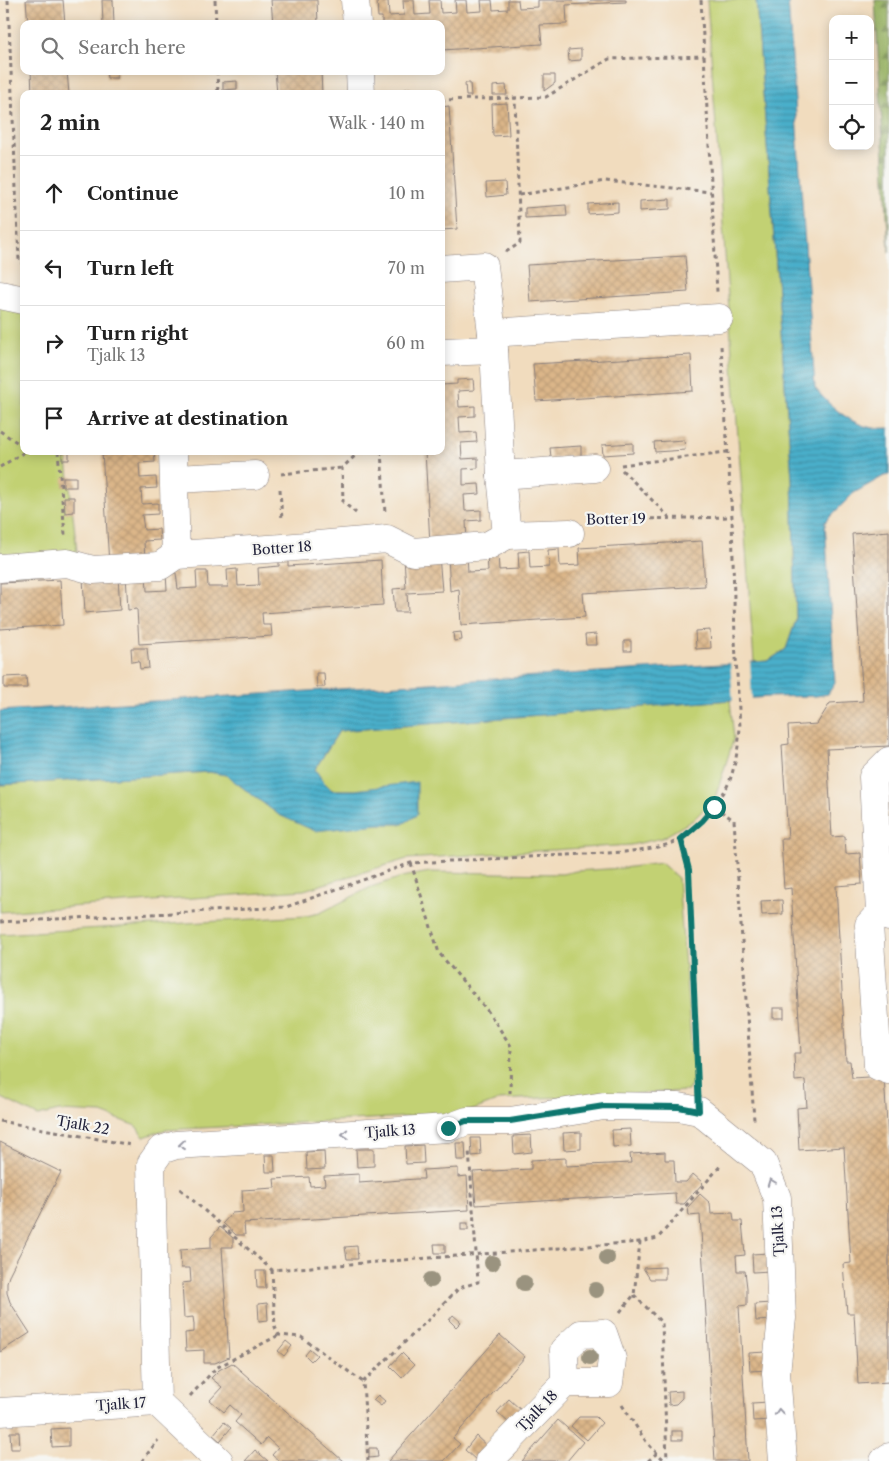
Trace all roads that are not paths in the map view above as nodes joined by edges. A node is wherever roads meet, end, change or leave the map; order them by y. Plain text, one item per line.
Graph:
1 (355, 0) edge
2 (357, 20) edge
3 (360, 75) edge
4 (361, 90) edge
5 (445, 269) edge
6 (0, 295) edge
7 (20, 299) edge
8 (719, 318) dead end
9 (493, 342) junction
10 (445, 351) edge
11 (173, 455) edge
12 (595, 468) dead end
13 (255, 475) dead end
14 (501, 475) junction
15 (175, 479) junction
16 (570, 533) road end
17 (507, 535) junction
18 (387, 539) joint
19 (176, 555) junction
20 (0, 568) edge
21 (889, 761) edge
22 (884, 915) edge
23 (889, 1070) edge
24 (565, 1383) junction
25 (164, 1409) junction
26 (0, 1412) edge
27 (889, 1458) edge
28 (219, 1461) edge
29 (489, 1461) edge
30 (783, 1461) edge
31 (884, 1461) edge

1 - 2 street
3 - 4 street
5 - 9 street
6 - 7 street
8 - 9 street
9 - 10 street
9 - 14 street
11 - 15 street
12 - 14 street
13 - 15 street
14 - 17 street
15 - 19 street
16 - 17 street, Botter 19
17 - 18 street, Botter 19
18 - 19 street, Botter 18
19 - 20 street, Botter 18
21 - 22 street
22 - 23 street
24 - 24 street, Tjalk 18
24 - 29 street, Tjalk 18
25 - 26 street, Tjalk 17
25 - 28 street
30 -> 25 street, Tjalk 13
27 - 31 street

